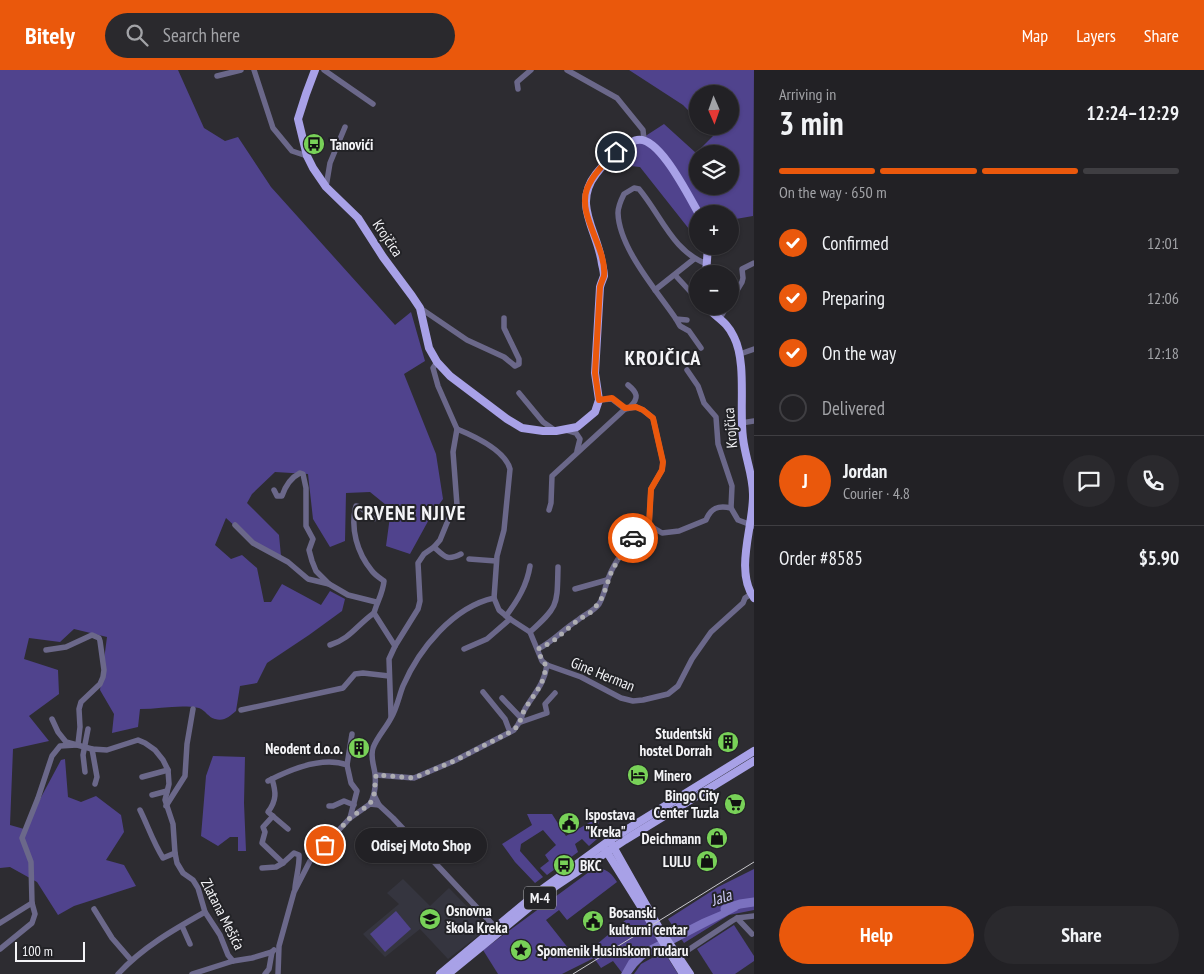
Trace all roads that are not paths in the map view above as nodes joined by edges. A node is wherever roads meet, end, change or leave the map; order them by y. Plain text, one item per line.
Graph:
1 (241, 70) edge
2 (254, 70) edge
3 (315, 70) edge
4 (324, 70) edge
5 (531, 70) edge
6 (567, 70) edge
7 (217, 76) dead end
8 (518, 89) dead end
9 (373, 104) dead end
10 (345, 127) dead end
11 (644, 140) junction
12 (307, 156) junction
13 (326, 188) junction
14 (693, 205) edge
15 (708, 255) edge
16 (694, 259) junction
17 (754, 263) edge
18 (707, 264) joint
19 (675, 275) junction
20 (739, 285) edge
21 (655, 290) junction
22 (689, 290) edge
23 (420, 308) junction
24 (716, 315) edge
25 (722, 315) edge
26 (504, 318) dead end
27 (720, 318) junction
28 (676, 319) junction
29 (687, 320) dead end
30 (701, 348) dead end
31 (754, 348) edge
32 (740, 354) junction
33 (437, 362) junction
34 (687, 370) dead end
35 (628, 385) dead end
36 (519, 392) dead end
37 (599, 400) junction
38 (627, 408) junction
39 (754, 421) edge
40 (742, 423) junction
41 (457, 429) junction
42 (566, 430) junction
43 (556, 431) junction
44 (577, 453) junction
45 (274, 490) dead end
46 (754, 495) edge
47 (731, 508) junction
48 (548, 510) dead end
49 (374, 519) dead end
50 (649, 524) junction
51 (236, 525) dead end
52 (752, 525) edge
53 (434, 547) junction
54 (461, 554) dead end
55 (469, 559) dead end
56 (496, 561) junction
57 (530, 566) dead end
58 (558, 567) dead end
59 (750, 579) edge
60 (607, 580) junction
61 (329, 584) junction
62 (575, 589) dead end
63 (753, 596) edge
64 (494, 598) junction
65 (376, 602) junction
66 (374, 613) junction
67 (508, 618) junction
68 (530, 632) junction
69 (330, 645) dead end
70 (395, 646) junction
71 (464, 649) dead end
72 (538, 649) junction
73 (46, 650) dead end
74 (546, 665) junction
75 (389, 676) junction
76 (483, 692) dead end
77 (555, 693) dead end
78 (502, 698) dead end
79 (193, 709) dead end
80 (241, 710) dead end
81 (391, 718) junction
82 (52, 719) dead end
83 (522, 720) junction
84 (88, 729) dead end
85 (510, 732) junction
86 (352, 734) dead end
87 (78, 744) junction
88 (85, 746) junction
89 (92, 749) junction
90 (754, 751) edge
91 (754, 761) edge
92 (347, 765) junction
93 (168, 770) junction
94 (85, 772) dead end
95 (376, 775) junction
96 (142, 777) dead end
97 (95, 784) dead end
98 (167, 791) junction
99 (152, 795) dead end
100 (374, 795) junction
101 (370, 804) junction
102 (354, 805) junction
103 (379, 805) junction
104 (166, 806) junction
105 (329, 806) dead end
106 (140, 810) dead end
107 (273, 816) junction
108 (350, 818) junction
109 (288, 829) dead end
110 (608, 846) junction
111 (175, 853) junction
112 (282, 863) junction
113 (262, 868) dead end
114 (294, 892) junction
115 (32, 903) junction
116 (94, 909) dead end
117 (205, 912) junction
118 (754, 916) edge
119 (737, 918) junction
120 (0, 924) edge
121 (182, 926) junction
122 (494, 927) junction
123 (752, 934) dead end
124 (190, 944) dead end
125 (279, 946) junction
126 (0, 949) edge
127 (272, 952) junction
128 (675, 959) junction
129 (131, 960) junction
130 (233, 961) junction
131 (118, 974) edge
132 (192, 974) edge
133 (265, 974) edge
134 (278, 974) edge
135 (440, 974) edge
136 (448, 974) edge
137 (683, 974) edge
138 (690, 974) edge

1 - 7 street
2 - 12 street
3 - 12 main road, Krojčica
4 - 9 street
5 - 8 street
6 - 11 street
10 - 13 street
11 - 14 main road
11 - 37 main road
12 - 13 main road, Krojčica
13 - 23 main road, Krojčica
15 - 18 main road
16 - 18 street
16 - 19 street
16 - 21 street
17 - 20 street
19 - 21 street
19 - 22 street
21 - 28 street
23 - 26 street, Krojčica
23 - 33 main road, Krojčica
24 - 27 main road, Krojčica
25 - 27 street
27 - 32 main road, Krojčica
28 - 29 street
28 - 30 street
31 - 32 street
32 - 40 main road, Krojčica
33 - 41 street
33 - 43 main road, Krojčica
34 - 47 street
35 - 38 street
36 - 43 street
37 - 38 street
37 - 42 main road, Krojčica
38 - 44 street
38 - 50 street
39 - 40 street
40 - 46 main road, Krojčica
41 - 53 street
41 - 56 street
42 - 43 main road, Krojčica
42 - 44 street
44 - 48 street
45 - 61 street
46 - 52 main road, Krojčica
47 - 50 street
47 - 52 street
49 - 65 street
50 - 60 street
51 - 61 street
52 - 59 main road, Krojčica
53 - 54 street
53 - 70 street
55 - 56 street
56 - 64 street
57 - 67 street
58 - 68 street
59 - 63 main road, Krojčica
60 - 62 street
60 - 72 street
61 - 65 street
63 - 74 street, Gine Herman
64 - 67 street
64 - 81 street
65 - 66 street
66 - 69 street
66 - 70 street
67 - 68 street
67 - 71 street
68 - 72 street
70 - 75 street
72 - 74 street
73 - 87 street
74 - 83 street, Gine Herman
75 - 80 street
75 - 81 street
76 - 85 street
77 - 83 street, Gine Herman
78 - 83 street
79 - 104 street
81 - 95 street
82 - 87 street
83 - 85 street, Gine Herman
84 - 88 street
85 - 95 street, Gine Herman
86 - 92 street
87 - 88 street
87 - 115 street
88 - 89 street
88 - 94 street
89 - 93 street
89 - 97 street
90 - 110 main road, M-4
91 - 110 main road, M-4
92 - 102 street
92 - 107 street
93 - 96 street
93 - 98 street, Zlatana Mešića
95 - 100 street
98 - 99 street
98 - 104 street, Zlatana Mešića
100 - 101 street
100 - 103 street
101 - 103 street
101 - 108 street
102 - 105 street
102 - 108 street
103 - 122 street
104 - 111 street, Zlatana Mešića
106 - 111 street
107 - 109 street
107 - 112 street
108 - 114 street
110 - 122 main road, M-4
110 - 128 main road
110 - 136 main road, M-4
111 - 117 street, Zlatana Mešića
112 - 113 street
112 - 114 street
114 - 125 street
115 - 120 street
115 - 126 street
116 - 129 street
117 - 121 street
117 - 130 street, Zlatana Mešića
118 - 119 street
119 - 123 street
119 - 128 street
121 - 124 street
121 - 129 street
122 - 135 main road, M-4
125 - 127 street
125 - 134 street
127 - 130 street, Zlatana Mešića
127 - 133 street
128 - 137 main road
128 - 138 main road
129 - 131 street
130 - 132 street, Zlatana Mešića

